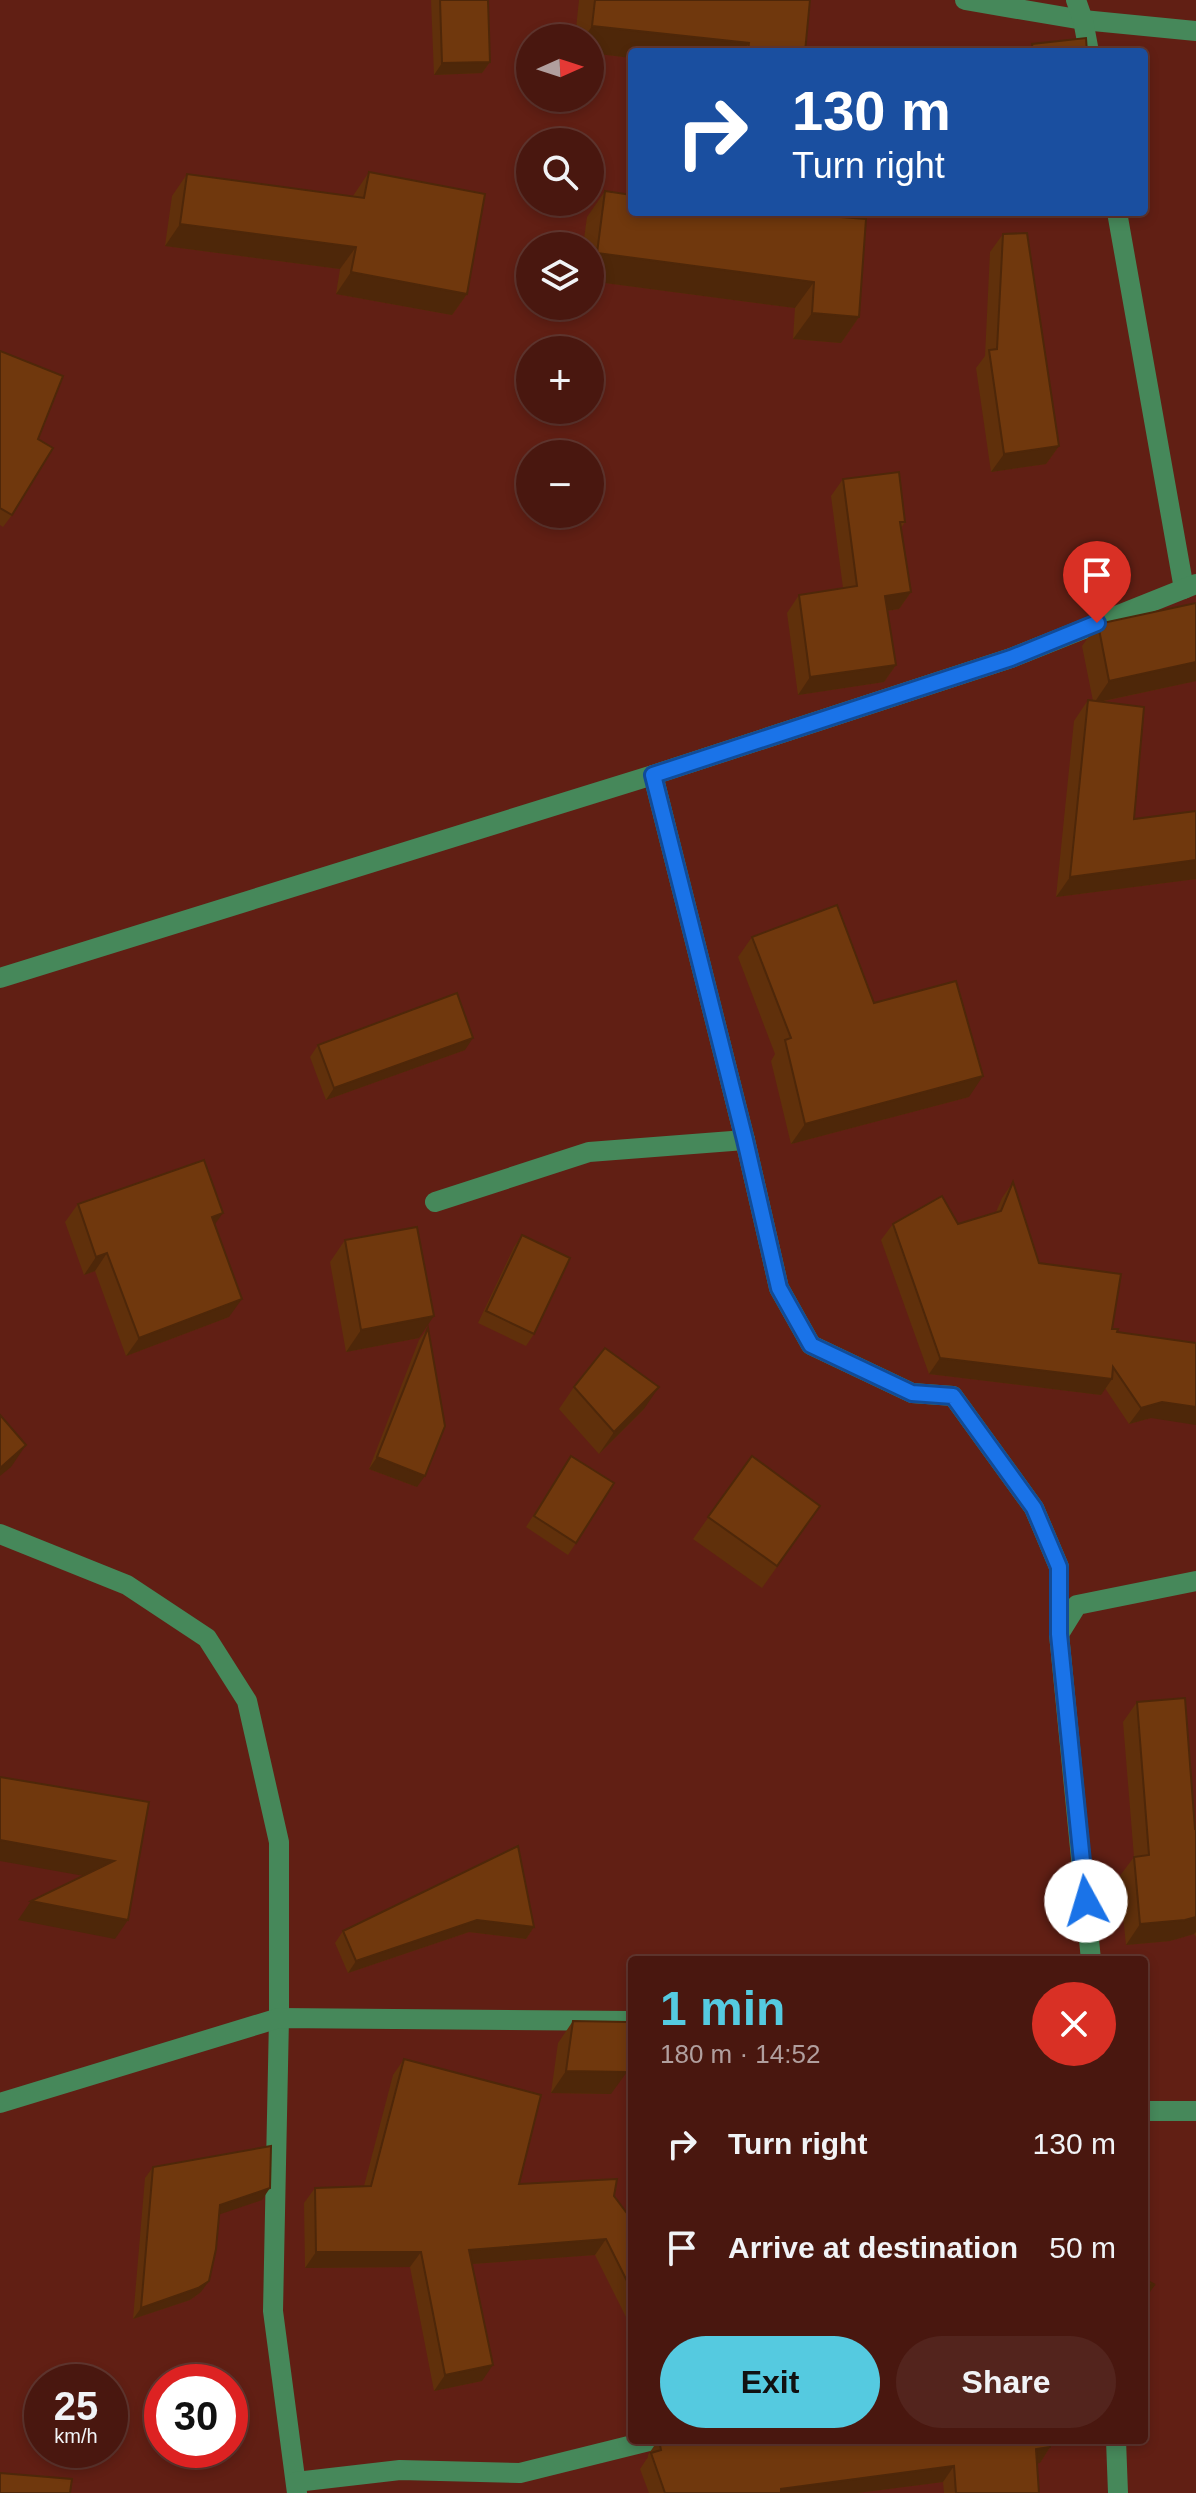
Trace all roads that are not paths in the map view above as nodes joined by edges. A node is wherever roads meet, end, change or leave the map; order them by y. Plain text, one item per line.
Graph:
1 (965, 0) edge
2 (1076, 0) edge
3 (1083, 20) junction
4 (1196, 31) edge
5 (1088, 48) edge
6 (1118, 216) edge
7 (1190, 586) edge
8 (653, 775) junction
9 (0, 978) edge
10 (745, 1140) junction
11 (435, 1202) dead end
12 (0, 1534) edge
13 (1196, 1581) edge
14 (1059, 1634) junction
15 (1091, 1956) edge
16 (279, 2018) junction
17 (628, 2021) edge
18 (0, 2103) edge
19 (1148, 2111) edge
20 (1196, 2111) edge
21 (637, 2444) edge
22 (1116, 2444) edge
23 (296, 2487) edge
24 (1118, 2493) edge

1 - 3 street
2 - 3 street
3 - 4 street
3 - 5 street
6 - 7 street
7 - 8 street
8 - 9 street
8 - 10 street
10 - 11 street
10 - 14 street
12 - 16 street
13 - 14 street
14 - 15 street
16 - 17 street
16 - 18 street
16 - 23 street
19 - 20 street
21 - 23 street
22 - 24 street

